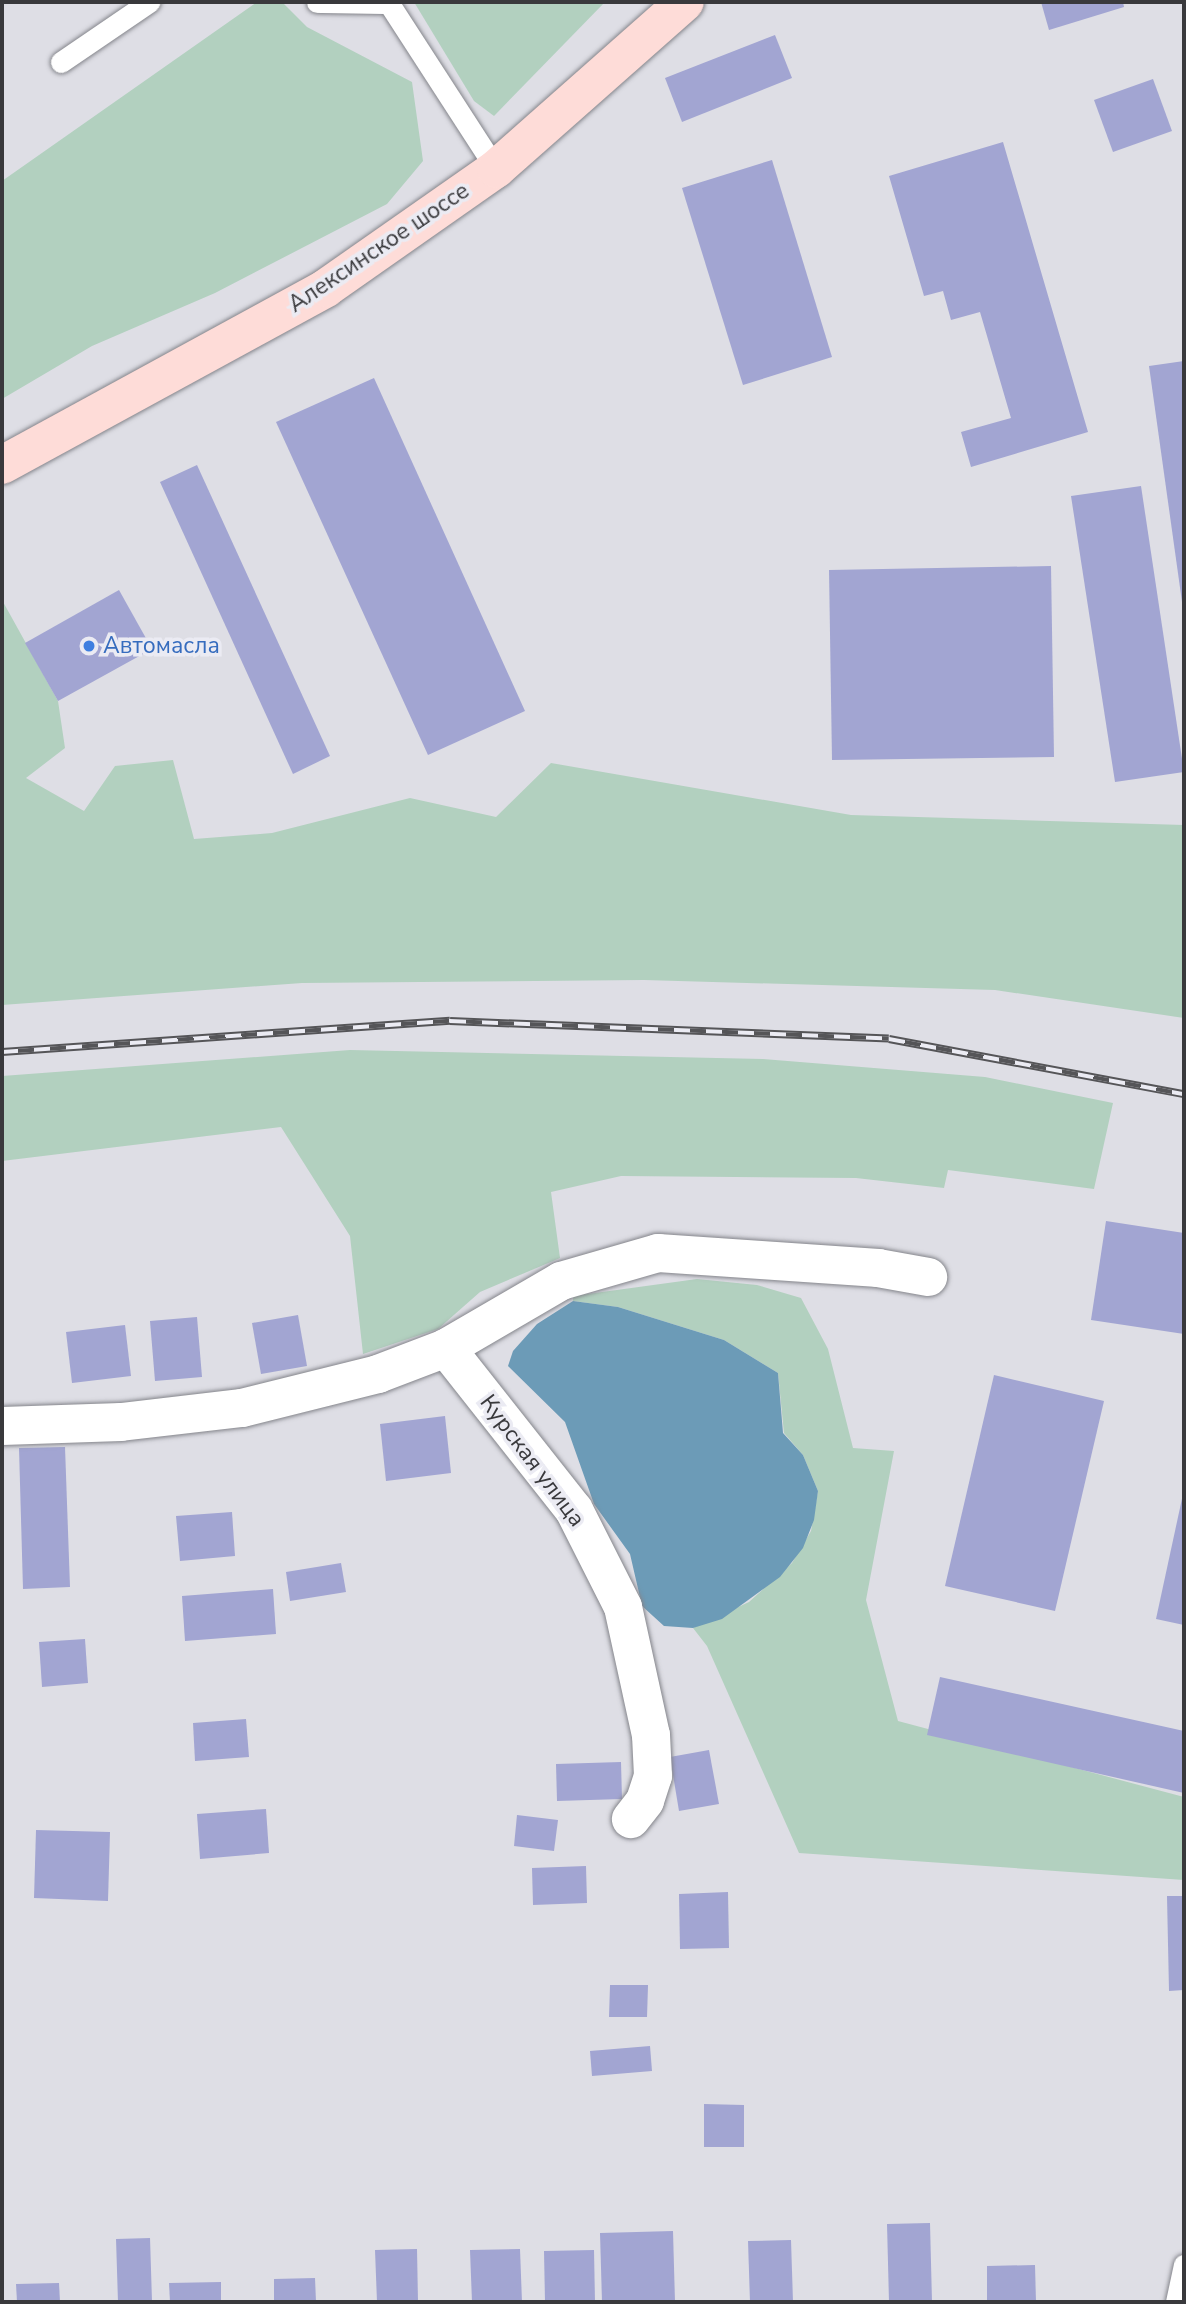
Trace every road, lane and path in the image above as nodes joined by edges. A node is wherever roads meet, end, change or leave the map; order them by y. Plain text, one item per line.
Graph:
1 (149, 2) edge
2 (317, 2) edge
3 (389, 2) edge
4 (685, 2) edge
5 (61, 62) dead end
6 (496, 169) junction
7 (2, 465) edge
8 (929, 1277) dead end
9 (446, 1348) junction
10 (2, 1426) edge
11 (631, 1819) dead end
12 (1184, 2265) edge
13 (1176, 2302) edge

1 - 5 lane
2 - 3 lane
3 - 6 lane
4 - 6 main road, Алексинское шоссе
6 - 7 main road, Алексинское шоссе
8 - 9 street
9 - 10 street
9 - 11 street, Курская улица
12 - 13 lane

